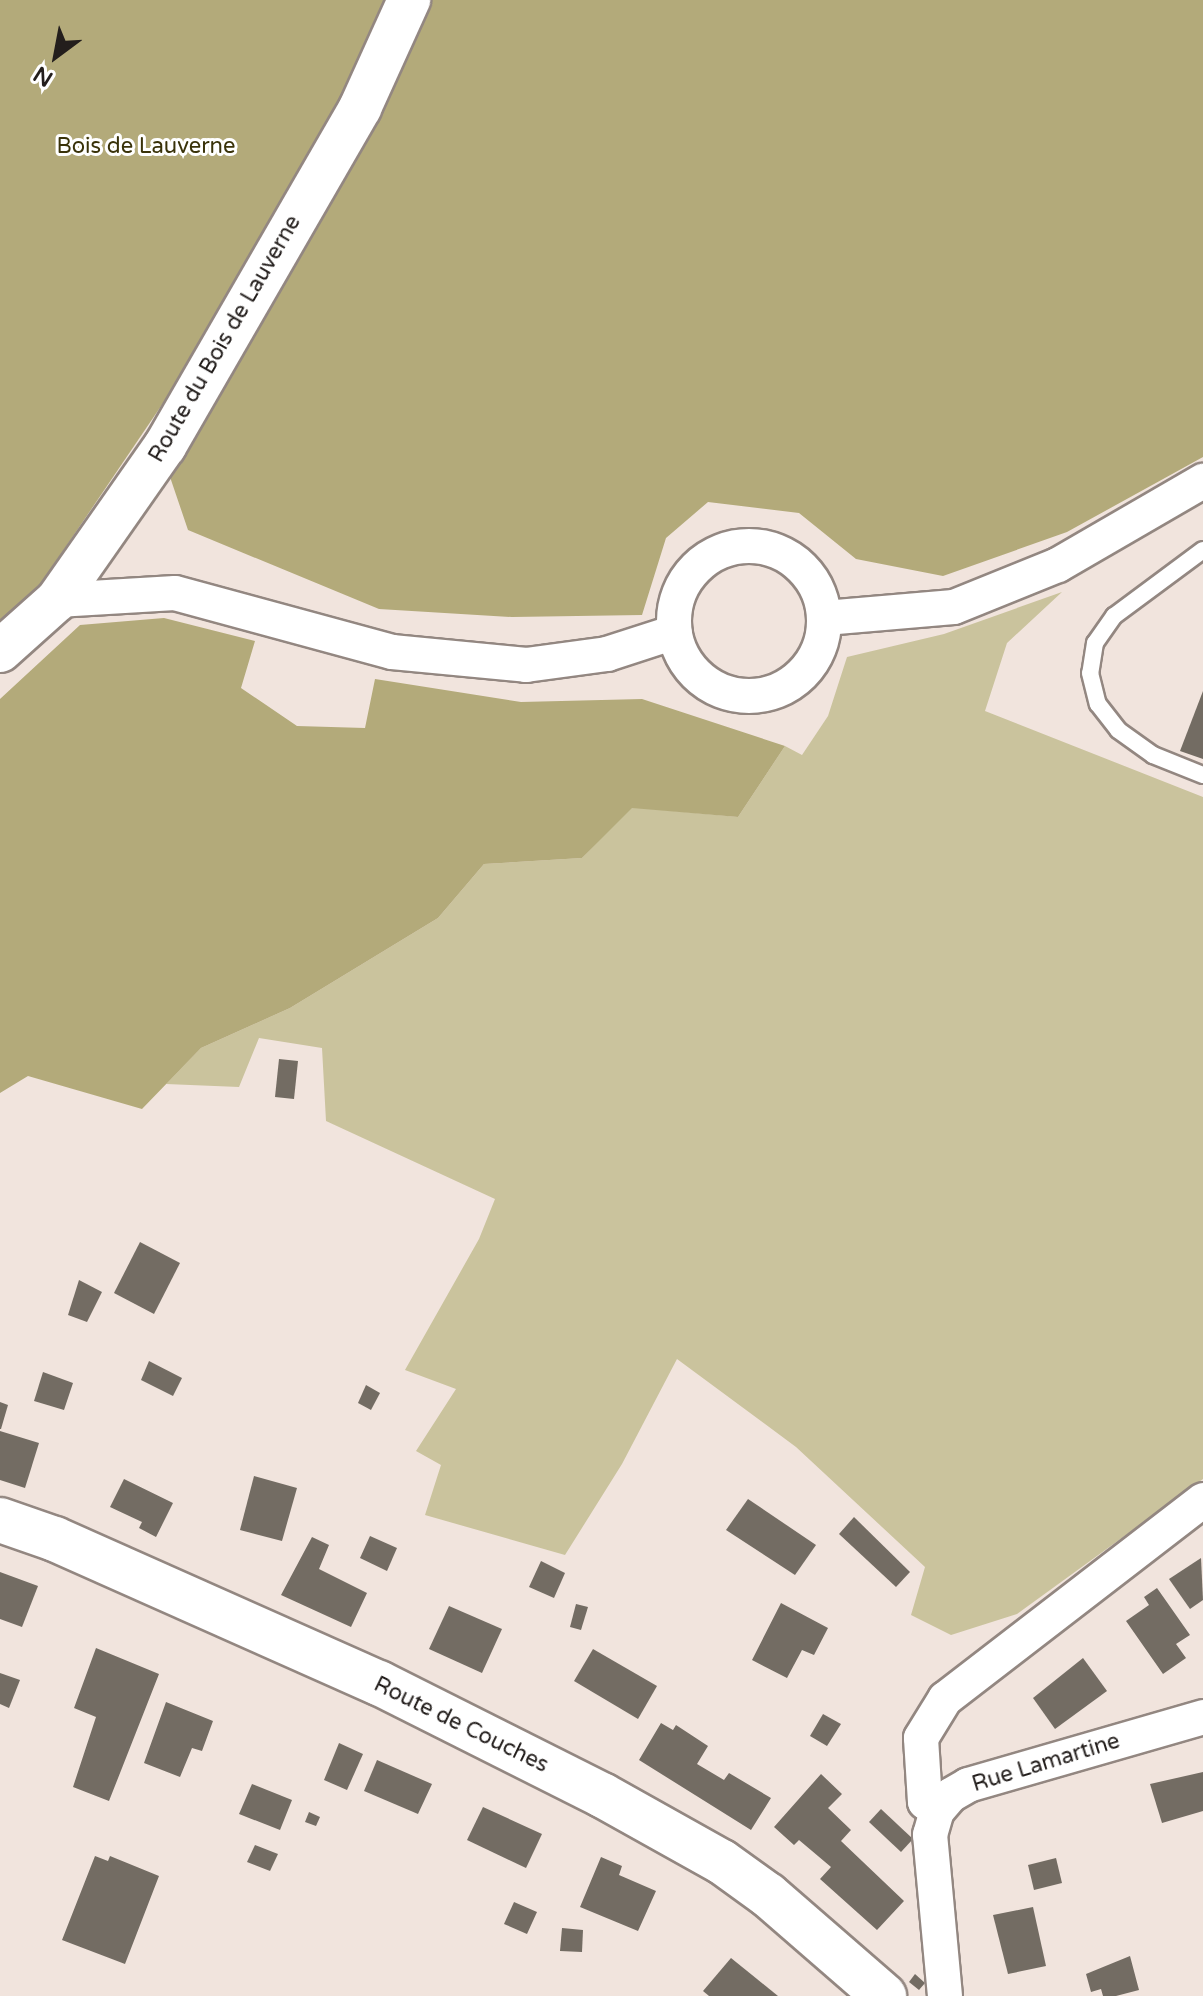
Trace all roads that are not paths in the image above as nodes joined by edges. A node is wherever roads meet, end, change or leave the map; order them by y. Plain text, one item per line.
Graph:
1 (409, 0) edge
2 (1203, 481) edge
3 (1203, 550) edge
4 (57, 600) junction
5 (825, 618) junction
6 (675, 632) junction
7 (0, 651) edge
8 (1203, 775) edge
9 (1203, 1500) edge
10 (0, 1520) edge
11 (1203, 1717) edge
12 (937, 1811) junction
13 (884, 1996) edge
14 (945, 1996) edge

1 - 4 street, Route du Bois de Lauverne
2 - 5 street
3 - 8 lane
4 - 6 street
4 - 7 street, Route du Bois de Lauverne
5 - 6 street
5 - 6 street
9 - 12 street
10 - 13 main road, Route de Couches
11 - 12 street, Rue Lamartine
12 - 14 street

